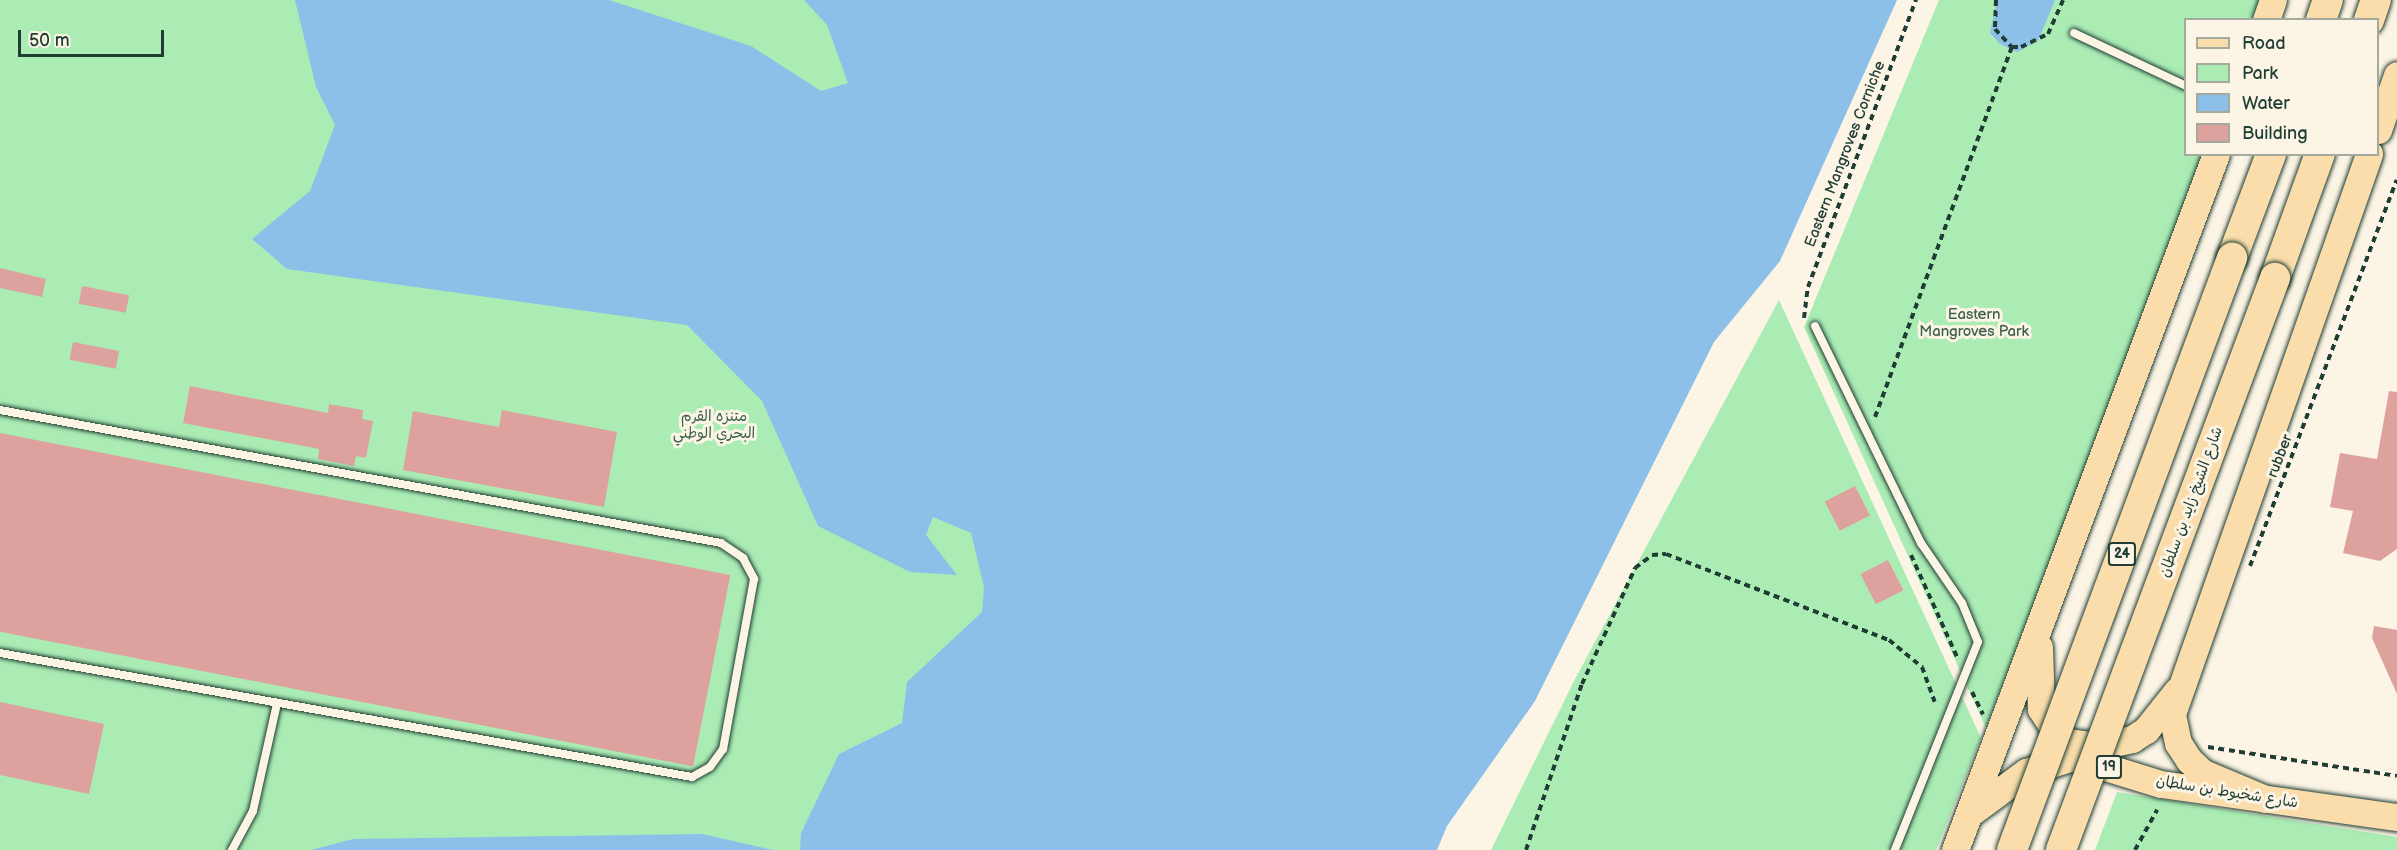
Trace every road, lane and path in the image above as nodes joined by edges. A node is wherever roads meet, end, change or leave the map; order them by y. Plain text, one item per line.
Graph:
1 (1916, 0) edge
2 (1996, 0) edge
3 (2063, 0) edge
4 (2273, 0) edge
5 (2328, 0) edge
6 (2376, 0) edge
7 (2267, 18) edge
8 (2322, 18) edge
9 (2370, 18) edge
10 (2074, 33) dead end
11 (2012, 47) junction
12 (2397, 75) edge
13 (2184, 85) edge
14 (2379, 127) edge
15 (2215, 156) edge
16 (2270, 156) edge
17 (2319, 156) edge
18 (2368, 156) edge
19 (2397, 180) edge
20 (1804, 317) dead end
21 (1815, 326) dead end
22 (0, 410) edge
23 (1869, 432) junction
24 (2246, 578) dead end
25 (2040, 625) junction
26 (0, 653) edge
27 (2179, 688) junction
28 (1935, 702) dead end
29 (277, 704) junction
30 (2200, 744) dead end
31 (2397, 776) edge
32 (2265, 799) junction
33 (2157, 810) dead end
34 (1968, 815) junction
35 (2397, 817) edge
36 (232, 850) edge
37 (1526, 850) edge
38 (1895, 850) edge
39 (1955, 850) edge
40 (2012, 850) edge
41 (2061, 850) edge
42 (2135, 850) edge

1 - 20 path, Eastern Mangroves Corniche
2 - 11 path
3 - 11 path
4 - 7 main road
5 - 8 highway
6 - 9 highway
10 - 13 lane
11 - 23 path
12 - 14 main road
15 - 25 main road
16 - 40 highway, 24, bridge
17 - 41 highway, شارع الشيخ زايد بن سلطان, bridge
18 - 27 main road
19 - 24 path, rubber
21 - 23 lane
22 - 29 lane
23 - 38 lane
25 - 27 main road
25 - 34 main road
26 - 29 lane
27 - 32 main road
28 - 37 path
29 - 36 lane
30 - 31 path
32 - 34 main road, شارع شخبوط بن سلطان / 19
32 - 35 main road, شارع شخبوط بن سلطان / 19
33 - 42 path
34 - 39 main road

